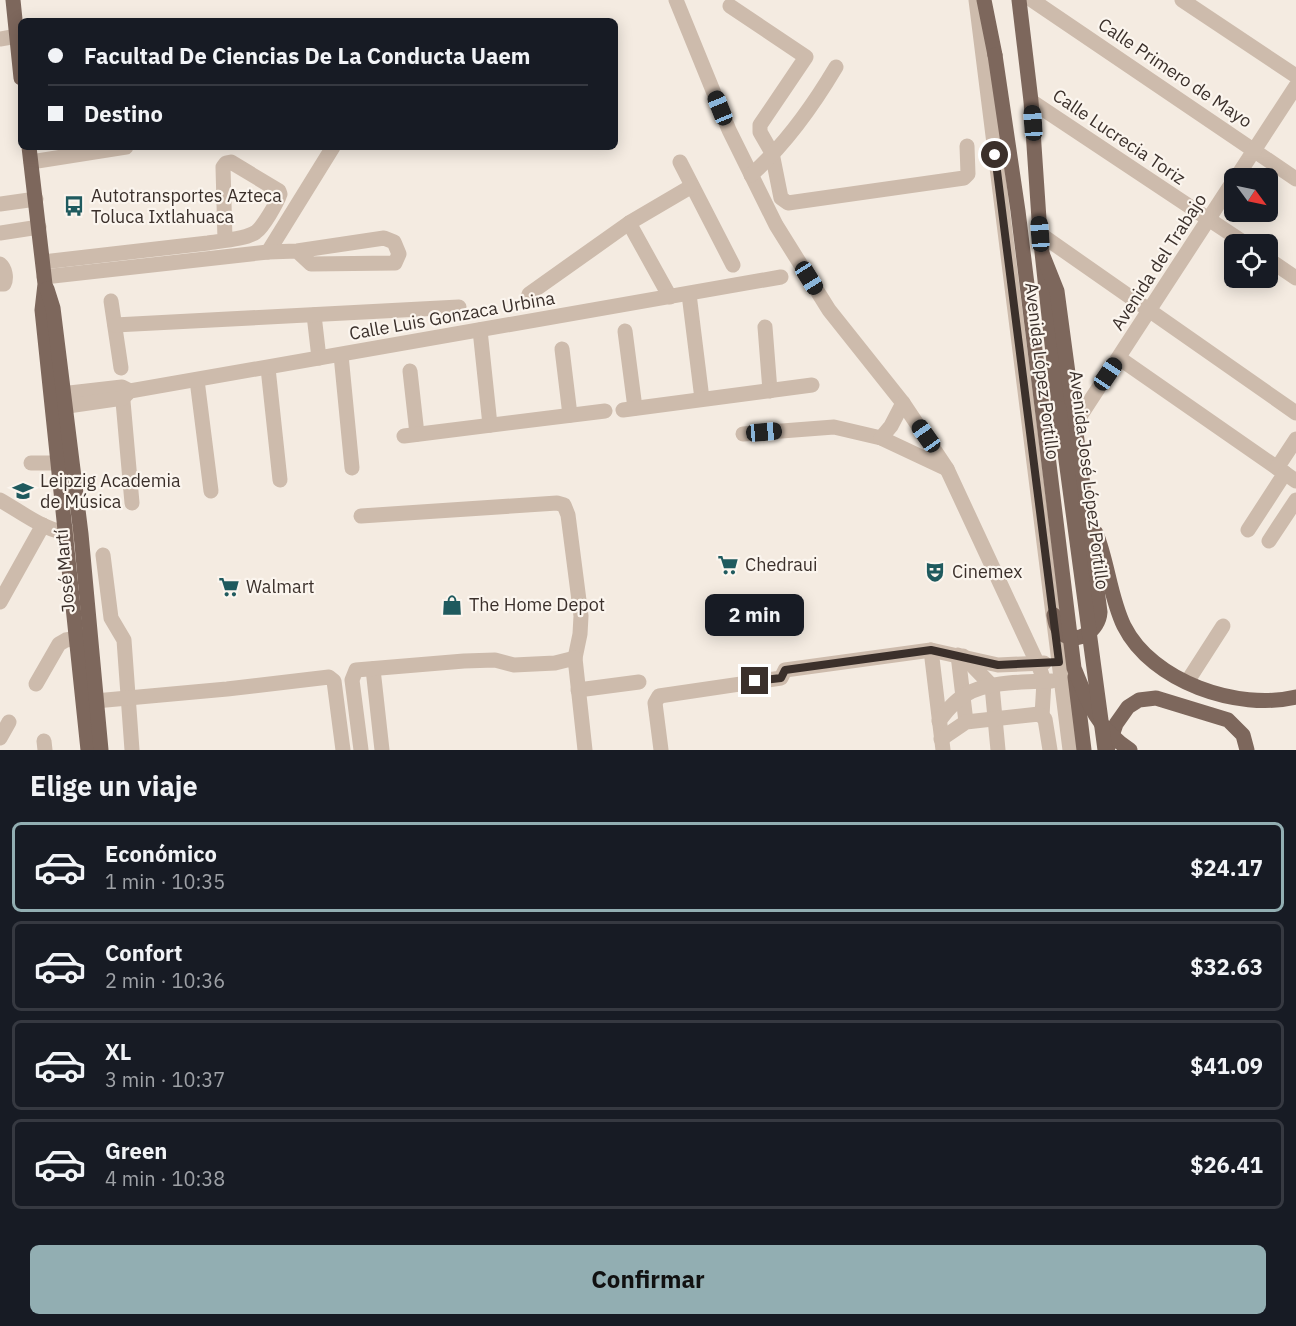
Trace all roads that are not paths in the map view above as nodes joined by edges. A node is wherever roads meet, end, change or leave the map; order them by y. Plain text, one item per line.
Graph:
1 (13, 0) edge
2 (676, 0) edge
3 (976, 0) edge
4 (984, 0) edge
5 (1018, 0) edge
6 (1182, 0) edge
7 (1040, 2) edge
8 (730, 6) dead end
9 (17, 36) junction
10 (0, 39) edge
11 (18, 46) edge
12 (837, 67) dead end
13 (1296, 75) edge
14 (1296, 86) edge
15 (1031, 101) junction
16 (967, 146) dead end
17 (90, 150) edge
18 (331, 150) edge
19 (1254, 150) junction
20 (772, 153) junction
21 (30, 155) edge
22 (680, 162) dead end
23 (1242, 168) edge
24 (751, 175) junction
25 (1296, 179) edge
26 (692, 186) junction
27 (1224, 196) edge
28 (36, 199) junction
29 (0, 204) edge
30 (1209, 220) junction
31 (629, 223) junction
32 (39, 227) junction
33 (0, 233) edge
34 (1040, 234) junction
35 (1231, 234) edge
36 (225, 240) junction
37 (297, 251) junction
38 (197, 252) junction
39 (268, 252) junction
40 (1043, 256) junction
41 (0, 264) edge
42 (733, 265) dead end
43 (1278, 266) edge
44 (44, 274) junction
45 (781, 277) dead end
46 (1296, 278) edge
47 (0, 284) edge
48 (528, 294) dead end
49 (689, 294) junction
50 (670, 297) junction
51 (111, 300) dead end
52 (459, 308) dead end
53 (1150, 311) junction
54 (314, 315) junction
55 (115, 326) junction
56 (765, 327) dead end
57 (480, 330) junction
58 (625, 331) dead end
59 (562, 349) dead end
60 (341, 355) junction
61 (319, 358) junction
62 (1119, 358) junction
63 (121, 368) dead end
64 (268, 368) junction
65 (410, 371) dead end
66 (197, 380) junction
67 (812, 385) dead end
68 (770, 391) junction
69 (125, 392) junction
70 (702, 399) junction
71 (59, 401) junction
72 (903, 403) junction
73 (605, 411) dead end
74 (1296, 413) edge
75 (570, 415) junction
76 (1075, 424) junction
77 (490, 425) junction
78 (743, 434) dead end
79 (881, 438) junction
80 (1296, 439) edge
81 (31, 463) dead end
82 (59, 463) junction
83 (352, 468) dead end
84 (947, 470) junction
85 (1286, 474) edge
86 (280, 480) dead end
87 (210, 491) dead end
88 (0, 500) edge
89 (1296, 500) edge
90 (132, 502) dead end
91 (1088, 514) junction
92 (361, 516) dead end
93 (43, 525) junction
94 (1248, 530) dead end
95 (74, 534) junction
96 (1269, 541) dead end
97 (103, 555) dead end
98 (0, 602) edge
99 (1054, 615) junction
100 (1223, 626) dead end
101 (77, 638) junction
102 (931, 650) junction
103 (960, 656) junction
104 (574, 658) junction
105 (1059, 662) junction
106 (1036, 663) junction
107 (1074, 668) junction
108 (373, 669) junction
109 (1044, 681) junction
110 (1062, 681) junction
111 (639, 682) dead end
112 (1187, 682) junction
113 (36, 684) dead end
114 (992, 686) junction
115 (578, 690) junction
116 (963, 696) junction
117 (127, 698) junction
118 (1296, 698) edge
119 (90, 701) junction
120 (1042, 716) junction
121 (995, 720) junction
122 (939, 721) junction
123 (9, 722) dead end
124 (966, 722) junction
125 (0, 738) edge
126 (997, 743) edge
127 (942, 745) edge
128 (1075, 749) edge
129 (88, 750) edge
130 (101, 750) edge
131 (132, 750) edge
132 (343, 750) edge
133 (361, 750) edge
134 (382, 750) edge
135 (585, 750) edge
136 (661, 750) edge
137 (1050, 750) edge
138 (1106, 750) edge
139 (1130, 750) edge
140 (1247, 750) edge

1 - 9 main road
2 - 24 street
3 - 99 street, Avenida López Portillo
4 - 107 main road, Avenida José López Portillo, bridge
5 - 15 main road, Avenida José López Portillo
6 - 13 street
7 - 19 street, Calle Primero de Mayo
8 - 20 street
9 - 10 street
9 - 11 main road
12 - 20 street
14 - 19 street, Avenida del Trabajo
15 - 30 street, Calle Lucrecia Toriz
15 - 34 main road, Avenida José López Portillo
16 - 20 street
17 - 21 street
18 - 39 street
19 - 23 street, Avenida del Trabajo
19 - 25 street, Calle Primero de Mayo
20 - 24 street
21 - 28 main road, José Martí
22 - 26 street
24 - 72 street
26 - 31 street
26 - 42 street
27 - 30 street, Avenida del Trabajo
28 - 29 street
28 - 32 main road, José Martí
30 - 35 street, Calle Lucrecia Toriz
30 - 53 street, Avenida del Trabajo
31 - 48 street
31 - 50 street
32 - 33 street
32 - 44 main road, José Martí
34 - 40 main road, Avenida José López Portillo
34 - 53 street
36 - 36 street
36 - 38 street
37 - 37 street
37 - 39 street
38 - 39 street
38 - 44 street
40 - 76 main road
40 - 138 main road, Avenida José López Portillo, bridge
41 - 47 street
43 - 46 street
44 - 71 main road, José Martí
45 - 49 street, Calle Luis Gonzaca Urbina
49 - 50 street, Calle Luis Gonzaca Urbina
49 - 70 street
50 - 57 street, Calle Luis Gonzaca Urbina
51 - 55 street
52 - 54 street
53 - 62 street, Avenida del Trabajo
53 - 74 street
54 - 55 street
54 - 61 street
55 - 63 street
56 - 68 street
57 - 60 street, Calle Luis Gonzaca Urbina
57 - 77 street
58 - 70 street
59 - 75 street
60 - 61 street, Calle Luis Gonzaca Urbina
60 - 83 street
61 - 64 street, Calle Luis Gonzaca Urbina
62 - 76 street, Avenida del Trabajo
62 - 85 street
64 - 66 street, Calle Luis Gonzaca Urbina
64 - 86 street
65 - 77 street
66 - 69 street, Calle Luis Gonzaca Urbina
66 - 87 street
67 - 68 street
68 - 70 street
69 - 71 street, Calle Luis Gonzaca Urbina
69 - 90 street
71 - 82 main road, José Martí
71 - 95 main road, José Martí
72 - 79 street
72 - 84 street
73 - 75 street
75 - 77 street
76 - 91 main road
78 - 79 street
79 - 84 street
80 - 85 street
81 - 82 street
82 - 95 main road, José Martí
84 - 106 street
85 - 94 street
88 - 93 street
89 - 96 street
91 - 99 main road
91 - 112 main road
92 - 104 street
93 - 95 street
93 - 98 street
95 - 101 main road, José Martí
95 - 119 main road, José Martí
97 - 117 street
99 - 105 street, Avenida López Portillo
100 - 112 street
101 - 113 street
101 - 119 main road, José Martí
102 - 103 street
102 - 122 street
102 - 136 street
103 - 106 street
103 - 114 street
103 - 116 street
104 - 108 street
104 - 115 street
105 - 106 street
105 - 110 street, Avenida López Portillo
106 - 109 street
107 - 128 main road, Avenida José López Portillo, bridge
107 - 139 main road, bridge
108 - 133 street
108 - 134 street
109 - 110 street
109 - 114 street
109 - 120 street
110 - 128 street, Avenida López Portillo
111 - 115 street
112 - 118 main road
114 - 116 street
114 - 121 street
115 - 135 street
116 - 122 street
116 - 124 street
117 - 119 street
117 - 131 street
117 - 132 street
119 - 129 main road, José Martí
119 - 130 main road, José Martí
120 - 121 street
120 - 137 street
121 - 124 street
121 - 126 street
122 - 127 street
123 - 125 street
124 - 127 street
138 - 140 main road, bridge

